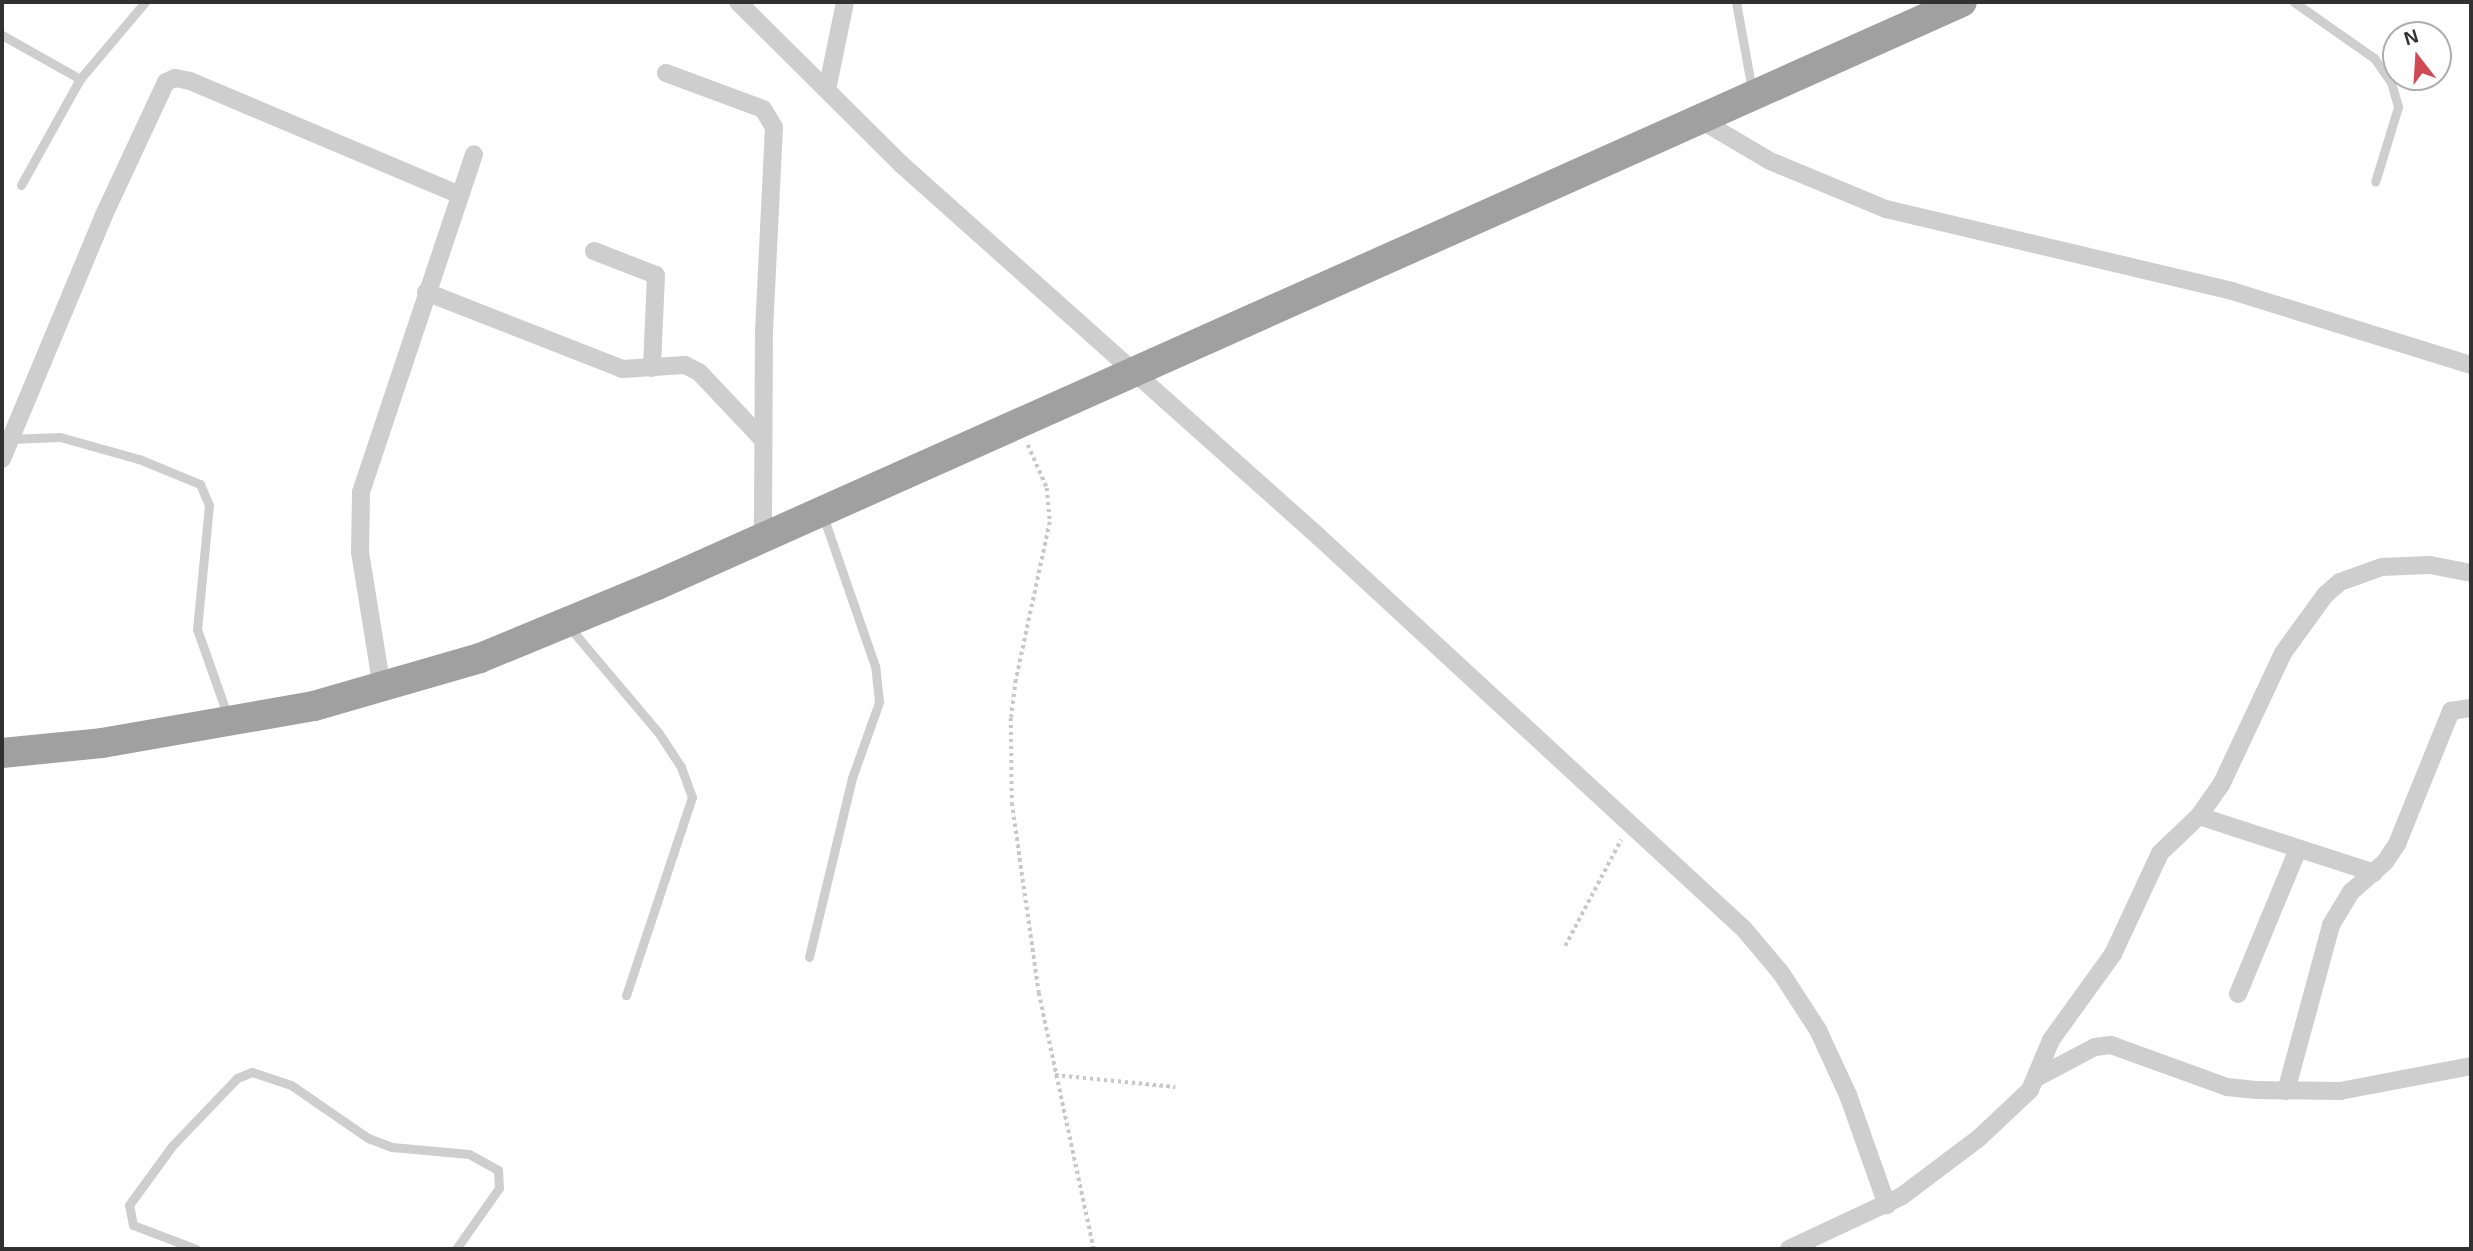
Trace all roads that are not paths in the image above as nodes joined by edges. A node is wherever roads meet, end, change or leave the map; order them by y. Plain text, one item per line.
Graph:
1 (145, 2) edge
2 (738, 2) edge
3 (845, 2) edge
4 (1736, 2) edge
5 (1962, 2) edge
6 (2294, 2) edge
7 (2, 35) edge
8 (666, 73) dead end
9 (79, 79) junction
10 (827, 90) junction
11 (1752, 95) junction
12 (1699, 119) junction
13 (474, 154) dead end
14 (2375, 182) dead end
15 (21, 186) dead end
16 (460, 195) junction
17 (594, 251) dead end
18 (426, 292) junction
19 (2471, 365) edge
20 (652, 368) junction
21 (1118, 378) junction
22 (10, 439) junction
23 (763, 440) junction
24 (2, 459) edge
25 (822, 511) junction
26 (762, 538) junction
27 (2471, 573) edge
28 (567, 624) junction
29 (382, 688) junction
30 (2471, 708) edge
31 (229, 722) junction
32 (2, 753) edge
33 (2199, 816) junction
34 (2298, 849) junction
35 (2374, 873) junction
36 (809, 957) dead end
37 (2238, 994) dead end
38 (626, 995) dead end
39 (2471, 1066) edge
40 (2038, 1077) junction
41 (2286, 1091) junction
42 (1881, 1208) junction
43 (196, 1249) edge
44 (456, 1249) edge
45 (1789, 1249) edge

1 - 9 lane
2 - 10 street
3 - 10 street
4 - 11 lane
5 - 11 highway
6 - 14 lane
7 - 9 lane
8 - 23 street
9 - 15 lane
10 - 21 street
11 - 12 highway
12 - 19 street
12 - 21 highway
13 - 16 street
16 - 18 street
16 - 22 street
17 - 20 street
18 - 20 street
18 - 29 street
20 - 23 street
21 - 25 highway
21 - 42 street
22 - 24 street
22 - 31 lane
23 - 26 street
25 - 26 highway
25 - 36 lane
26 - 28 highway
27 - 33 street
28 - 29 highway
28 - 38 lane
29 - 31 highway
30 - 35 street
31 - 32 highway
33 - 34 street
33 - 40 street
34 - 35 street
34 - 37 street
35 - 41 street
39 - 41 street
40 - 41 street
40 - 42 street
42 - 45 street
43 - 44 lane

